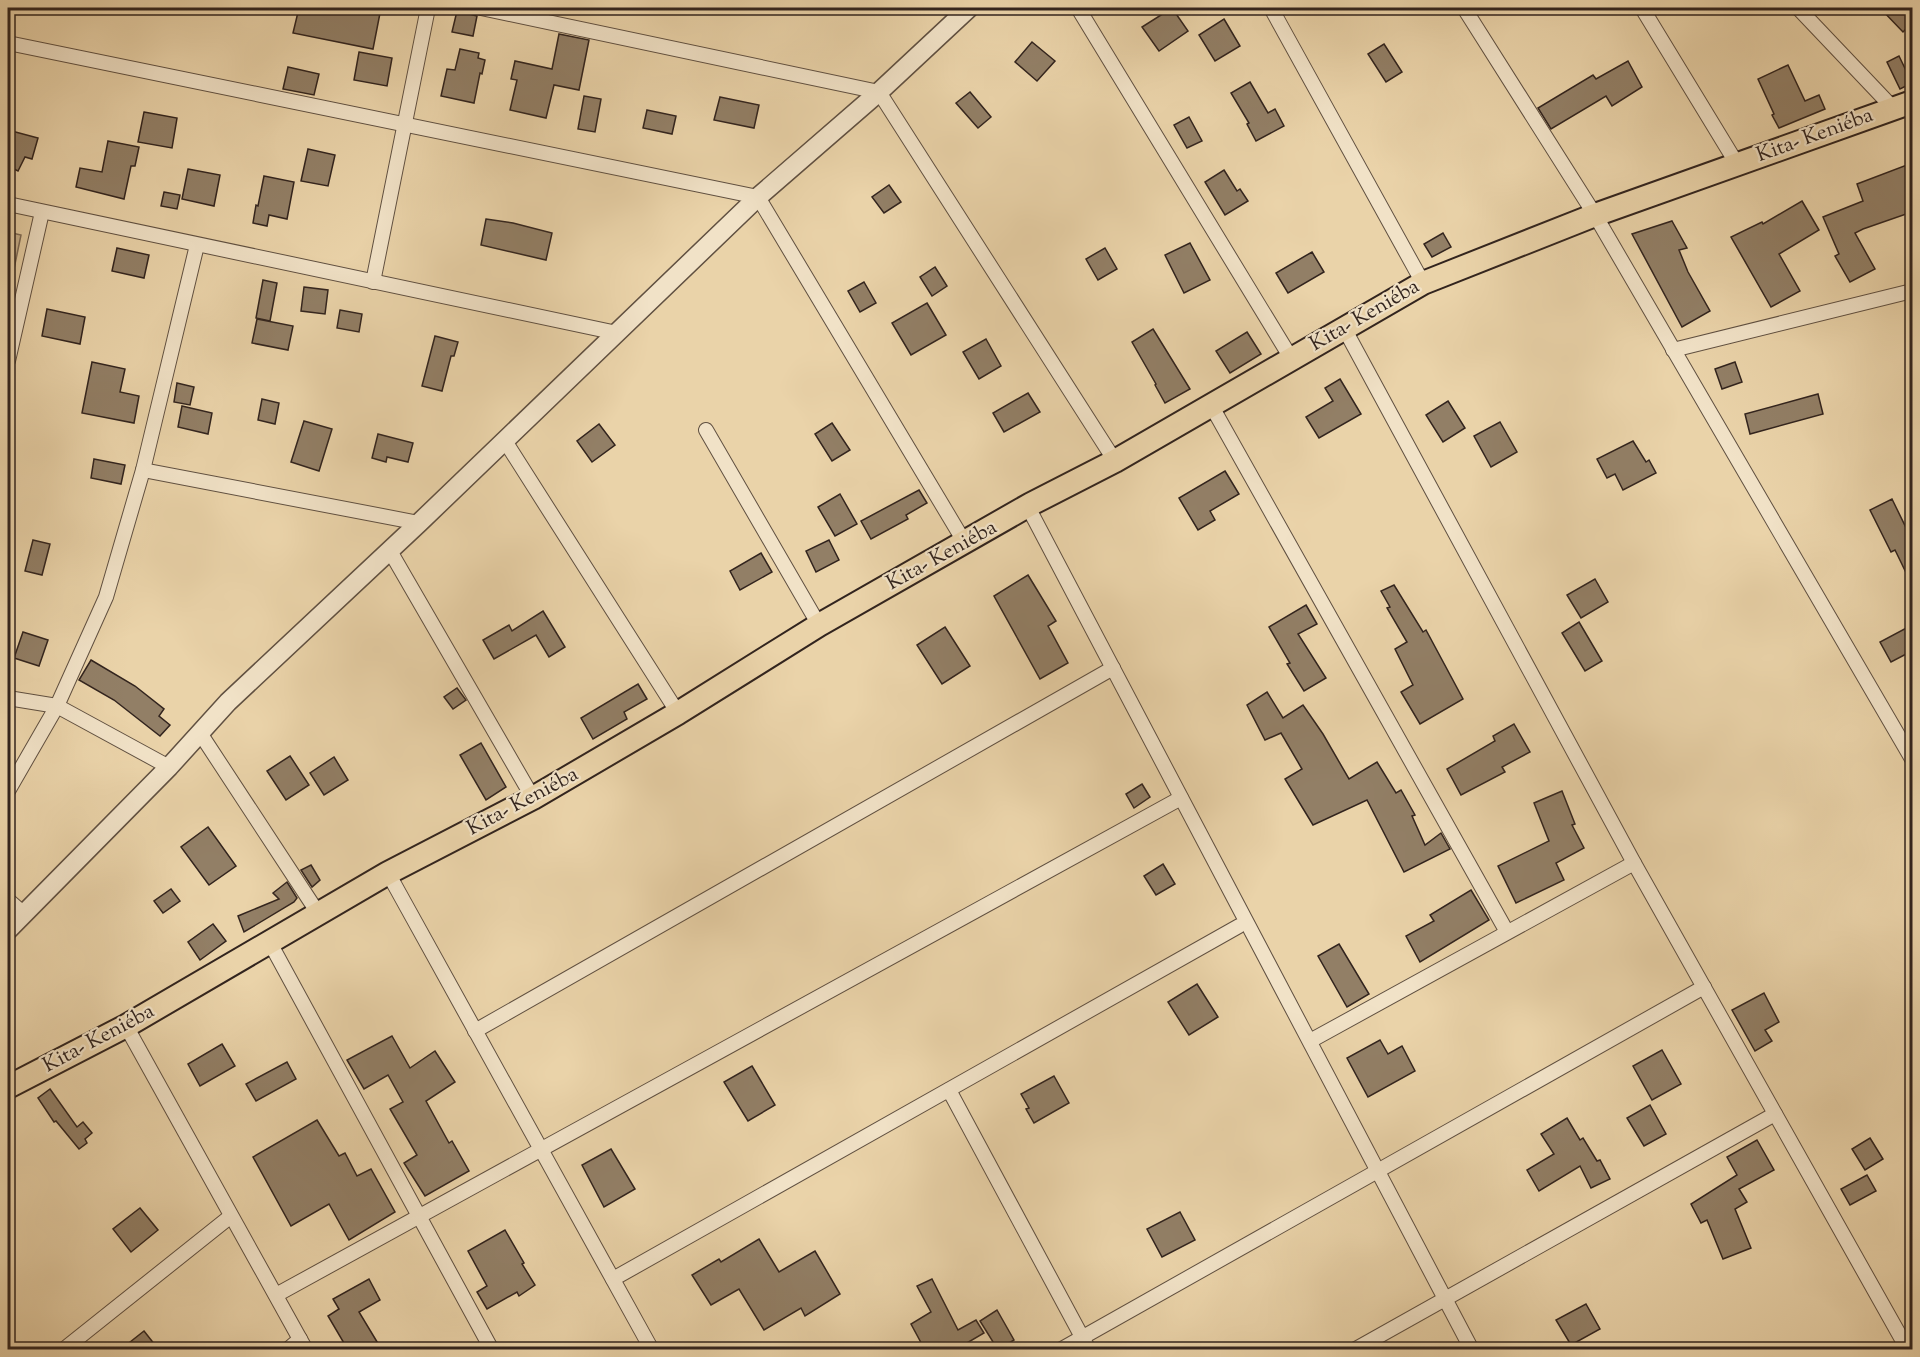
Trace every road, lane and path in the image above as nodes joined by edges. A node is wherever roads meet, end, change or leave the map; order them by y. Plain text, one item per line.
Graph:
1 (428, 8) edge
2 (481, 8) edge
3 (969, 8) edge
4 (1077, 8) edge
5 (1271, 8) edge
6 (1464, 8) edge
7 (1642, 8) edge
8 (1798, 8) edge
9 (8, 43) edge
10 (879, 92) junction
11 (1907, 104) edge
12 (404, 124) junction
13 (1737, 164) junction
14 (759, 197) junction
15 (8, 204) edge
16 (42, 212) junction
17 (1595, 215) junction
18 (197, 244) junction
19 (373, 282) junction
20 (1423, 283) junction
21 (1912, 291) edge
22 (1344, 328) junction
23 (617, 333) junction
24 (1673, 350) junction
25 (1291, 358) junction
26 (8, 361) edge
27 (1211, 405) junction
28 (706, 430) dead end
29 (505, 441) junction
30 (1115, 461) junction
31 (143, 470) junction
32 (1028, 507) junction
33 (420, 523) junction
34 (965, 543) junction
35 (390, 551) junction
36 (819, 625) junction
37 (1113, 668) junction
38 (8, 698) edge
39 (57, 706) junction
40 (678, 713) junction
41 (200, 733) junction
42 (1912, 759) edge
43 (169, 767) junction
44 (8, 791) edge
45 (533, 798) junction
46 (1181, 798) junction
47 (1634, 863) junction
48 (388, 873) junction
49 (8, 900) edge
50 (318, 913) junction
51 (23, 914) junction
52 (1239, 926) dead end
53 (8, 930) edge
54 (1507, 932) junction
55 (269, 941) junction
56 (1704, 987) junction
57 (126, 1026) junction
58 (475, 1031) junction
59 (1310, 1041) junction
60 (8, 1088) edge
61 (949, 1090) junction
62 (1775, 1114) junction
63 (541, 1150) junction
64 (1378, 1170) junction
65 (231, 1216) junction
66 (419, 1216) junction
67 (613, 1279) junction
68 (276, 1295) junction
69 (1445, 1298) junction
70 (1086, 1343) edge
71 (303, 1344) edge
72 (63, 1350) edge
73 (287, 1350) edge
74 (492, 1350) edge
75 (652, 1350) edge
76 (1060, 1350) edge
77 (1354, 1350) edge
78 (1472, 1350) edge
79 (1908, 1350) edge

1 - 12 street
2 - 10 street
3 - 10 street
4 - 25 street
5 - 20 street
6 - 17 street
7 - 13 street
8 - 11 street
9 - 12 street
10 - 14 street
10 - 30 street
11 - 13 main road, Kita- Keniéba
12 - 14 street
12 - 19 street
13 - 17 main road, Kita- Keniéba
14 - 23 street
14 - 34 street
15 - 16 street
16 - 18 street
16 - 26 street
17 - 20 main road, Kita- Keniéba
17 - 24 street
18 - 19 street
18 - 31 street
19 - 23 street
20 - 22 main road, Kita- Keniéba
21 - 24 street
22 - 25 main road, Kita- Keniéba
22 - 47 street
23 - 29 street
24 - 42 street
25 - 27 main road, Kita- Keniéba
27 - 30 main road, Kita- Keniéba
27 - 54 street
28 - 36 street
29 - 33 street
29 - 40 street
30 - 32 main road, Kita- Keniéba
31 - 33 street
31 - 39 street
32 - 34 main road, Kita- Keniéba
32 - 37 street
33 - 35 street
34 - 36 main road, Kita- Keniéba
35 - 41 street
35 - 45 street
36 - 40 main road, Kita- Keniéba
37 - 46 street
37 - 58 street
38 - 39 street
39 - 43 street
39 - 44 street
40 - 45 main road, Kita- Keniéba
41 - 43 street
41 - 50 street
43 - 51 street
45 - 48 main road, Kita- Keniéba
46 - 59 street
46 - 63 street
47 - 54 street
47 - 56 street
48 - 50 main road, Kita- Keniéba
48 - 58 street
49 - 51 street
50 - 55 main road, Kita- Keniéba
51 - 53 street
52 - 61 street
54 - 59 street
55 - 57 main road, Kita- Keniéba
55 - 66 street
56 - 62 street
56 - 64 street
57 - 60 main road, Kita- Keniéba
57 - 65 street
58 - 63 street
59 - 64 street
61 - 67 street
61 - 70 street
62 - 69 street
62 - 79 street
63 - 66 street
63 - 67 street
64 - 69 street
64 - 70 street
65 - 68 street
65 - 72 street
66 - 68 street
66 - 74 street
67 - 75 street
68 - 71 street
69 - 77 street
69 - 78 street
70 - 76 street
71 - 73 street

